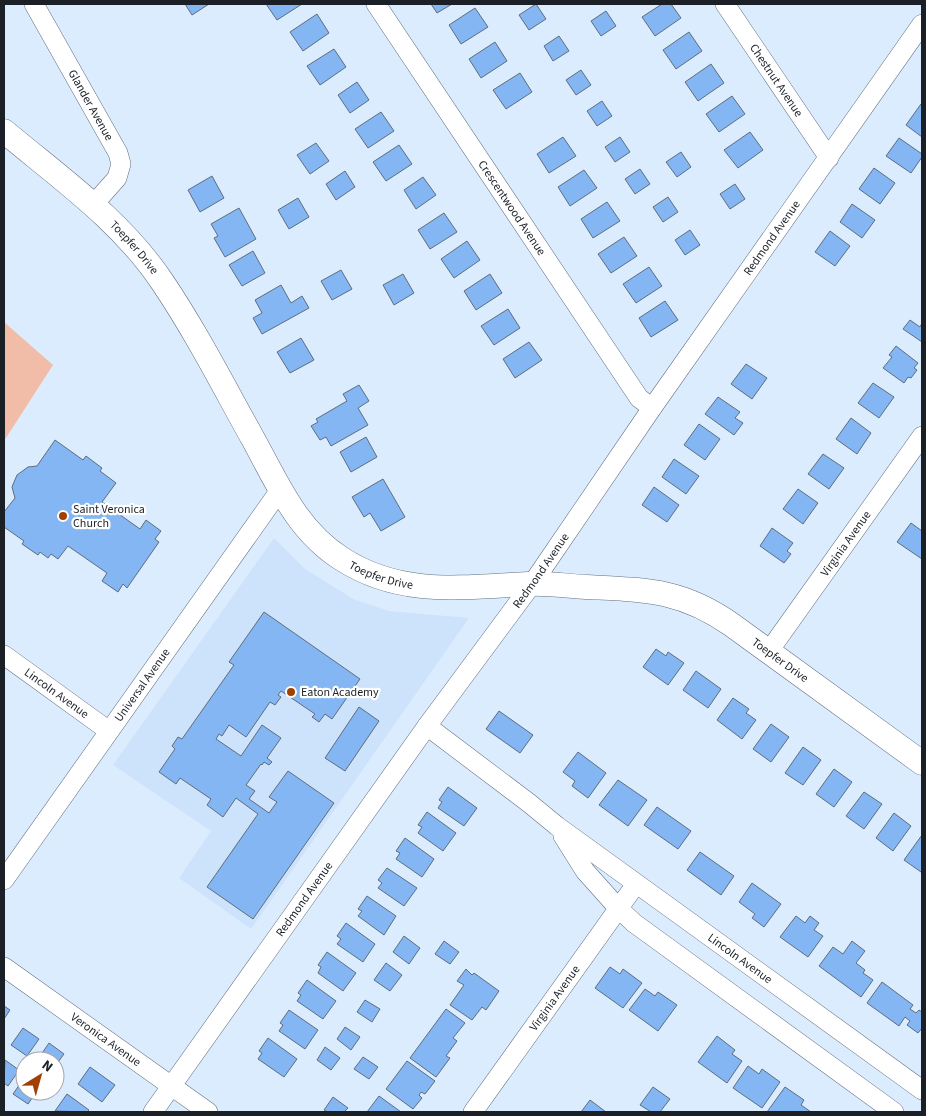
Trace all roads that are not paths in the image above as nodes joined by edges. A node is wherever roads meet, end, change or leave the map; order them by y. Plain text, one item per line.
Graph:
1 (34, 4) edge
2 (376, 4) edge
3 (724, 4) edge
4 (922, 24) edge
5 (4, 130) edge
6 (829, 158) junction
7 (93, 205) junction
8 (652, 408) junction
9 (922, 436) edge
10 (280, 490) junction
11 (532, 584) junction
12 (769, 651) junction
13 (4, 655) edge
14 (427, 726) junction
15 (109, 731) junction
16 (922, 763) edge
17 (557, 826) junction
18 (4, 880) edge
19 (636, 884) junction
20 (618, 909) junction
21 (4, 967) edge
22 (172, 1086) junction
23 (922, 1090) edge
24 (153, 1112) edge
25 (208, 1112) edge
26 (473, 1112) edge
27 (894, 1112) edge

1 - 7 street, Glander Avenue
2 - 8 street, Crescentwood Avenue
3 - 6 street, Chestnut Avenue
4 - 6 street, Redmond Avenue
5 - 7 street, Toepfer Drive
6 - 8 street, Redmond Avenue
7 - 10 street, Toepfer Drive
8 - 11 street, Redmond Avenue
9 - 12 street, Virginia Avenue
10 - 11 street, Toepfer Drive
10 - 15 street, Universal Avenue
11 - 12 street, Toepfer Drive
11 - 14 street, Redmond Avenue
12 - 16 street, Toepfer Drive
13 - 15 street, Lincoln Avenue
14 - 17 street, Lincoln Avenue
14 - 22 street, Redmond Avenue
15 - 18 street, Universal Avenue
17 - 19 street, Lincoln Avenue
17 - 20 street, Lincoln Avenue
19 - 20 street, Virginia Avenue
19 - 23 street, Lincoln Avenue
20 - 26 street, Virginia Avenue
20 - 27 street, Lincoln Avenue
21 - 22 street, Veronica Avenue
22 - 24 street, Redmond Avenue
22 - 25 street, Veronica Avenue

